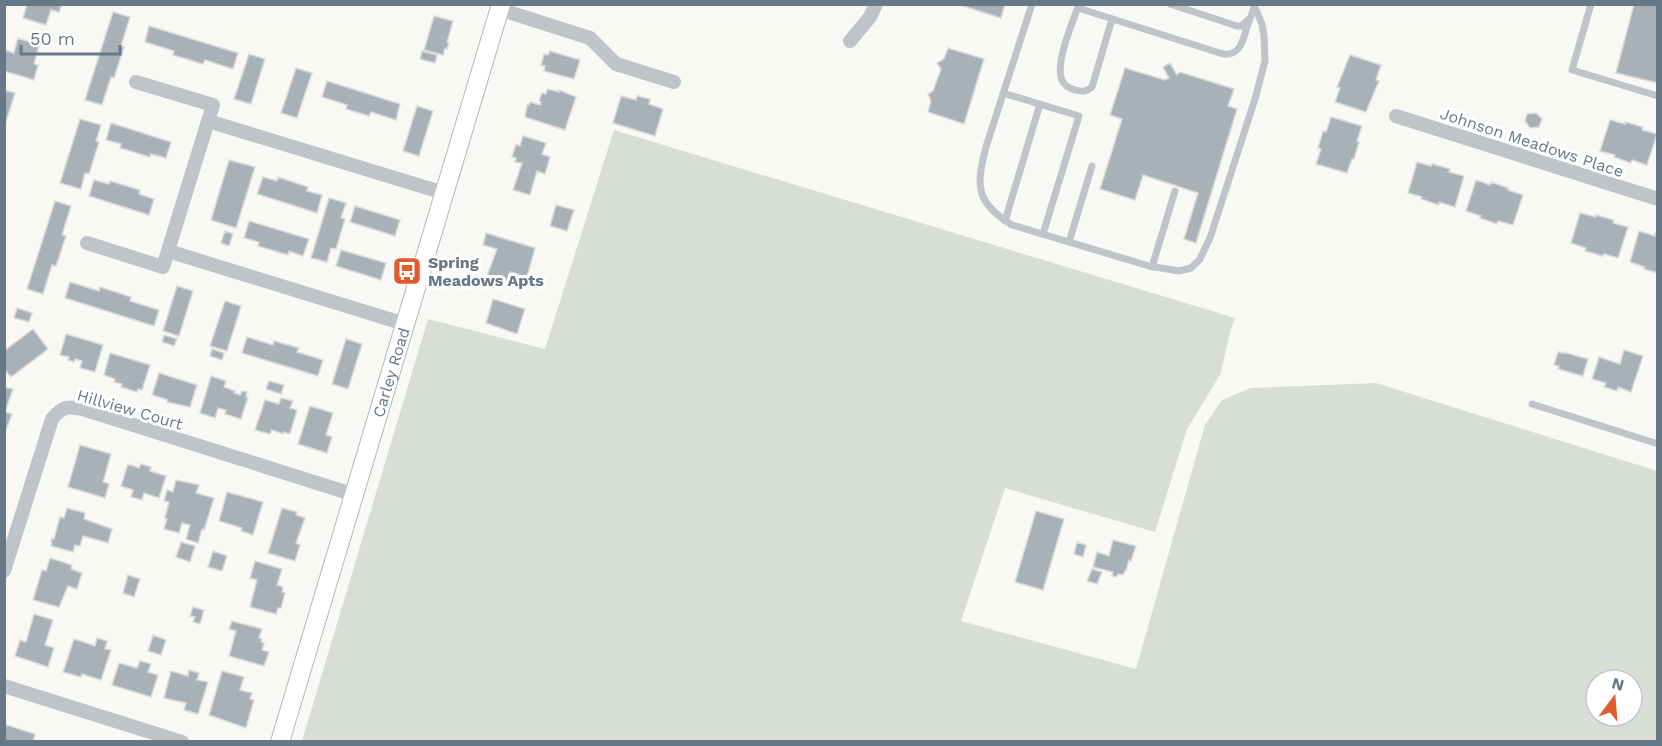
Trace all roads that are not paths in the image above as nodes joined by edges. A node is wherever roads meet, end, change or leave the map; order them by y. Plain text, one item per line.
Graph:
1 (876, 4) edge
2 (1032, 4) edge
3 (1170, 4) edge
4 (1591, 4) edge
5 (1254, 5) edge
6 (1078, 6) edge
7 (500, 7) edge
8 (1250, 18) junction
9 (1112, 19) junction
10 (850, 41) dead end
11 (135, 82) dead end
12 (674, 82) dead end
13 (1004, 93) junction
14 (1658, 96) edge
15 (1040, 104) junction
16 (1396, 116) dead end
17 (208, 121) junction
18 (1092, 166) dead end
19 (1175, 191) dead end
20 (444, 194) junction
21 (1658, 199) edge
22 (1005, 221) junction
23 (1043, 234) junction
24 (1069, 242) junction
25 (87, 243) dead end
26 (168, 251) junction
27 (1152, 267) junction
28 (405, 324) junction
29 (1532, 404) dead end
30 (1658, 444) edge
31 (355, 495) junction
32 (4, 571) edge
33 (4, 686) edge
34 (182, 741) edge
35 (280, 741) edge

1 - 10 street
2 - 13 lane
3 - 8 lane
4 - 14 lane
5 - 8 lane
5 - 27 lane
6 - 9 lane
6 - 9 lane
7 - 12 street
7 - 20 street, Carley Road
8 - 9 lane
11 - 17 street
13 - 15 lane
13 - 22 lane
15 - 22 lane
15 - 23 lane
16 - 21 street, Johnson Meadows Place
17 - 20 street
17 - 26 street
18 - 24 lane
19 - 27 lane
20 - 28 street, Carley Road
22 - 23 lane
23 - 24 lane
24 - 27 lane
25 - 26 street
26 - 28 street
28 - 31 street, Carley Road
29 - 30 lane
31 - 32 street, Hillview Court
31 - 35 street, Carley Road
33 - 34 street

